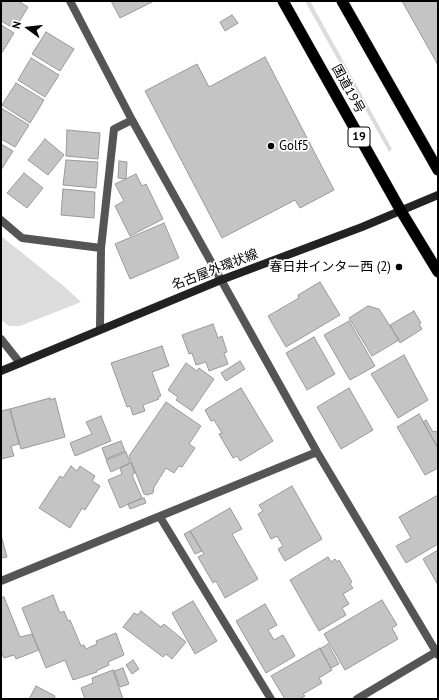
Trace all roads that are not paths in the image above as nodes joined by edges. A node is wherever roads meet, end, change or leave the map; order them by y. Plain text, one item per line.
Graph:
1 (70, 1) edge
2 (283, 1) edge
3 (342, 1) edge
4 (132, 120) junction
5 (438, 170) edge
6 (438, 195) edge
7 (401, 211) junction
8 (1, 220) edge
9 (101, 248) junction
10 (438, 272) edge
11 (222, 280) junction
12 (100, 329) junction
13 (1, 339) edge
14 (20, 363) junction
15 (1, 371) edge
16 (317, 452) junction
17 (160, 517) junction
18 (1, 581) edge
19 (437, 654) edge
20 (271, 699) edge
21 (357, 699) edge

1 - 4 street
2 - 7 highway, 国道19号 / 19
3 - 5 highway
4 - 9 street
4 - 11 street
6 - 7 main road, 名古屋外環状線
7 - 10 highway, 国道19号 / 19
7 - 11 main road, 名古屋外環状線
8 - 9 street
9 - 12 street
11 - 12 main road, 名古屋外環状線
11 - 16 street
12 - 14 main road, 名古屋外環状線
13 - 14 street
14 - 15 main road, 名古屋外環状線
16 - 17 street
16 - 19 street
17 - 18 street
17 - 20 street
19 - 21 street

